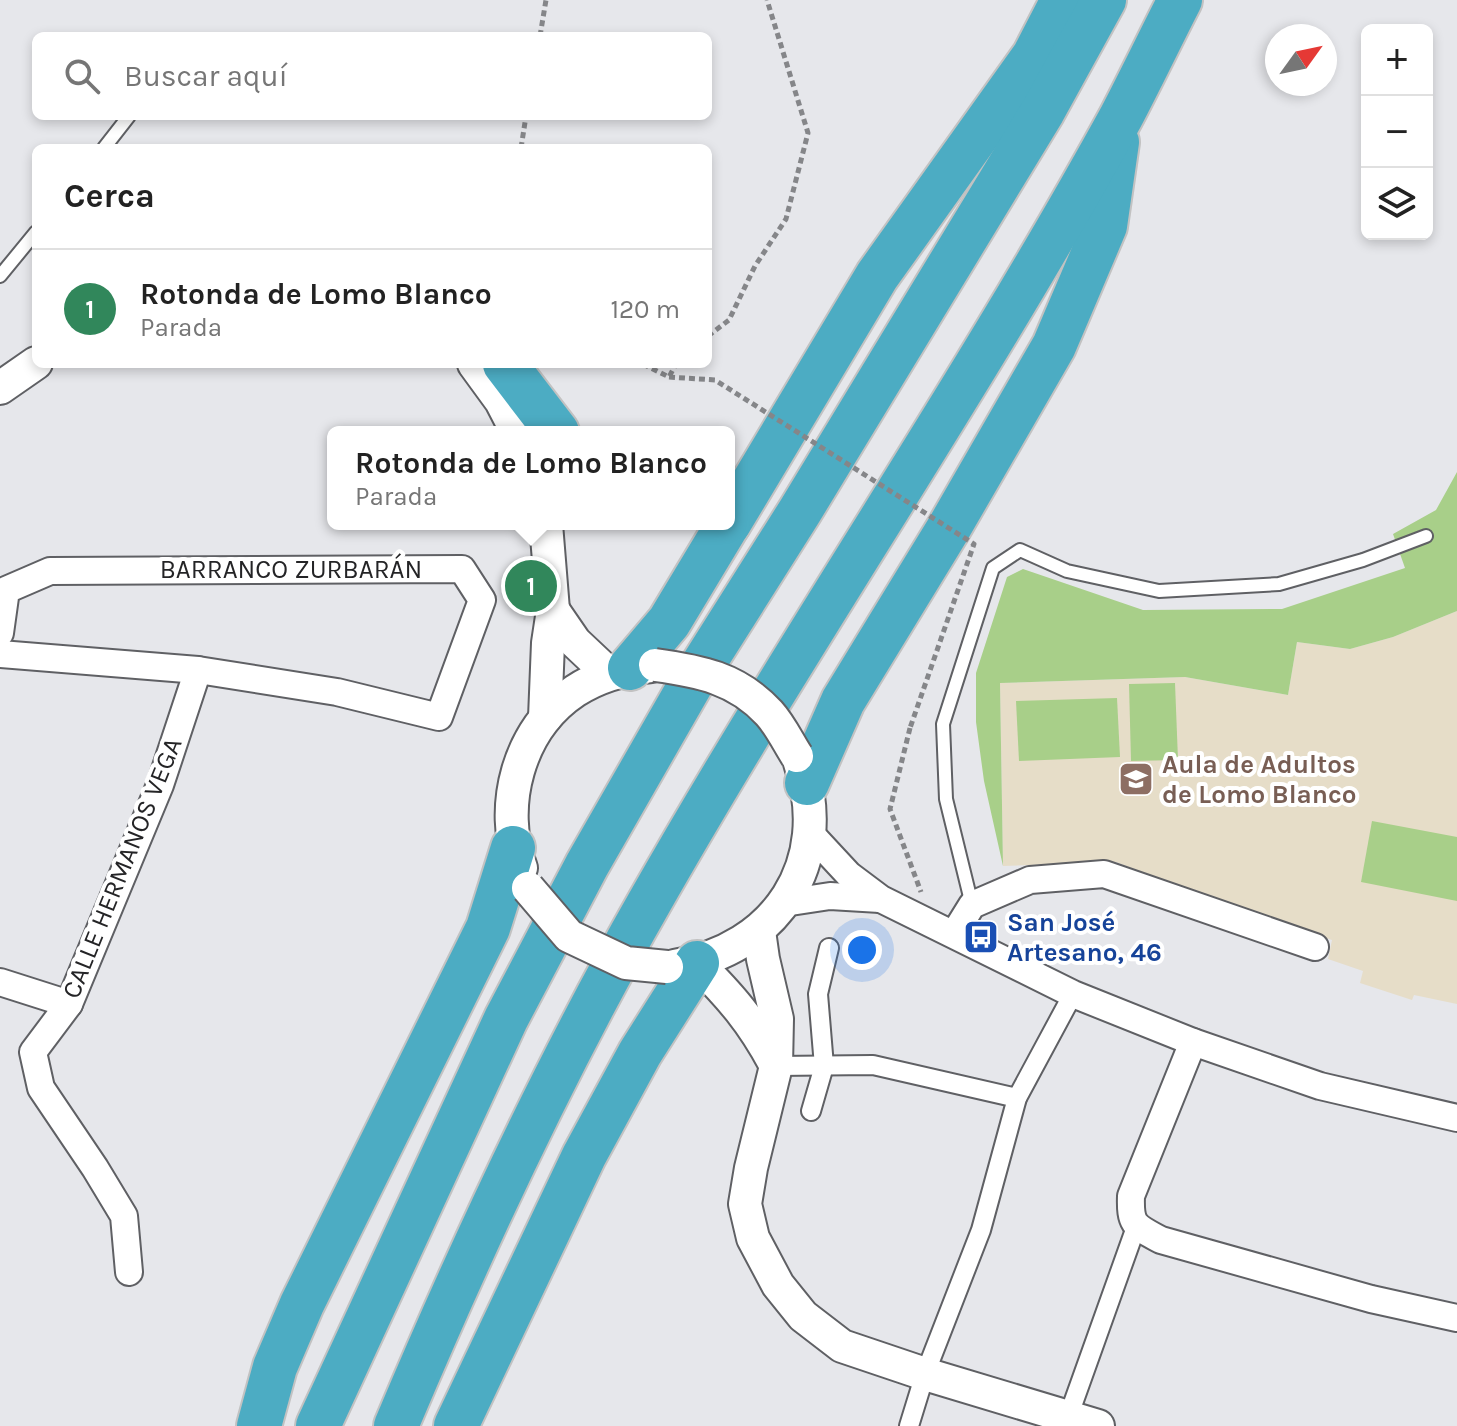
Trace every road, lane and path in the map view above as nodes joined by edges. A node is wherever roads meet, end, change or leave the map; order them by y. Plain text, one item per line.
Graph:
1 (546, 0) edge
2 (767, 0) edge
3 (1063, 0) edge
4 (1086, 0) edge
5 (1104, 0) edge
6 (1180, 0) edge
7 (541, 32) edge
8 (1043, 111) junction
9 (1121, 116) junction
10 (126, 120) edge
11 (525, 120) edge
12 (107, 144) edge
13 (522, 144) edge
14 (32, 237) edge
15 (0, 276) edge
16 (712, 333) edge
17 (32, 366) edge
18 (477, 368) edge
19 (508, 368) edge
20 (651, 368) edge
21 (674, 368) edge
22 (669, 377) junction
23 (0, 388) edge
24 (795, 412) junction
25 (514, 426) edge
26 (552, 426) edge
27 (735, 452) edge
28 (735, 514) edge
29 (546, 530) edge
30 (725, 530) edge
31 (1426, 536) dead end
32 (553, 610) junction
33 (0, 633) edge
34 (0, 654) edge
35 (631, 669) junction
36 (198, 670) junction
37 (545, 718) junction
38 (802, 770) junction
39 (810, 833) junction
40 (513, 848) junction
41 (881, 899) junction
42 (784, 903) junction
43 (972, 905) junction
44 (919, 917) junction
45 (759, 931) junction
46 (954, 934) junction
47 (1315, 947) dead end
48 (829, 948) dead end
49 (682, 965) junction
50 (0, 982) edge
51 (1073, 994) junction
52 (69, 1004) junction
53 (1193, 1042) junction
54 (776, 1066) junction
55 (824, 1066) junction
56 (1017, 1098) junction
57 (811, 1111) dead end
58 (1457, 1118) edge
59 (1136, 1227) junction
60 (129, 1272) dead end
61 (1457, 1318) edge
62 (925, 1374) junction
63 (461, 1416) edge
64 (1066, 1421) edge
65 (259, 1426) edge
66 (318, 1426) edge
67 (396, 1426) edge
68 (909, 1426) edge
69 (1098, 1426) edge

1 - 7 path
2 - 16 path
3 - 24 highway
4 - 8 highway
5 - 8 highway
6 - 9 highway
8 - 66 highway
9 - 38 highway
9 - 67 highway
10 - 12 lane
11 - 13 path
14 - 15 lane
17 - 23 street
18 - 25 street
19 - 26 highway
20 - 22 path
21 - 22 path
22 - 44 path, bridge
24 - 27 highway
24 - 28 highway
29 - 32 street
30 - 35 highway
31 - 43 lane
32 - 35 street
32 - 37 street
33 - 36 street, BARRANCO ZURBARÁN
34 - 36 street
35 - 37 street
35 - 38 street, bridge
36 - 52 street, CALLE HERMANOS VEGA
37 - 40 street
38 - 39 street
39 - 41 street
39 - 42 street
40 - 49 street, bridge
40 - 65 highway
41 - 42 street
41 - 44 street
42 - 45 street
43 - 46 street
43 - 47 street
44 - 46 street
45 - 49 street
45 - 54 street
46 - 51 street
48 - 55 street
49 - 54 street
49 - 63 highway
50 - 52 street
51 - 53 street
51 - 56 street
52 - 60 street, CALLE HERMANOS VEGA
53 - 58 street
53 - 59 street
54 - 55 street
54 - 62 street
55 - 56 street
55 - 57 street
56 - 62 street
59 - 61 street
59 - 64 street
62 - 64 street
62 - 68 street
64 - 69 street

